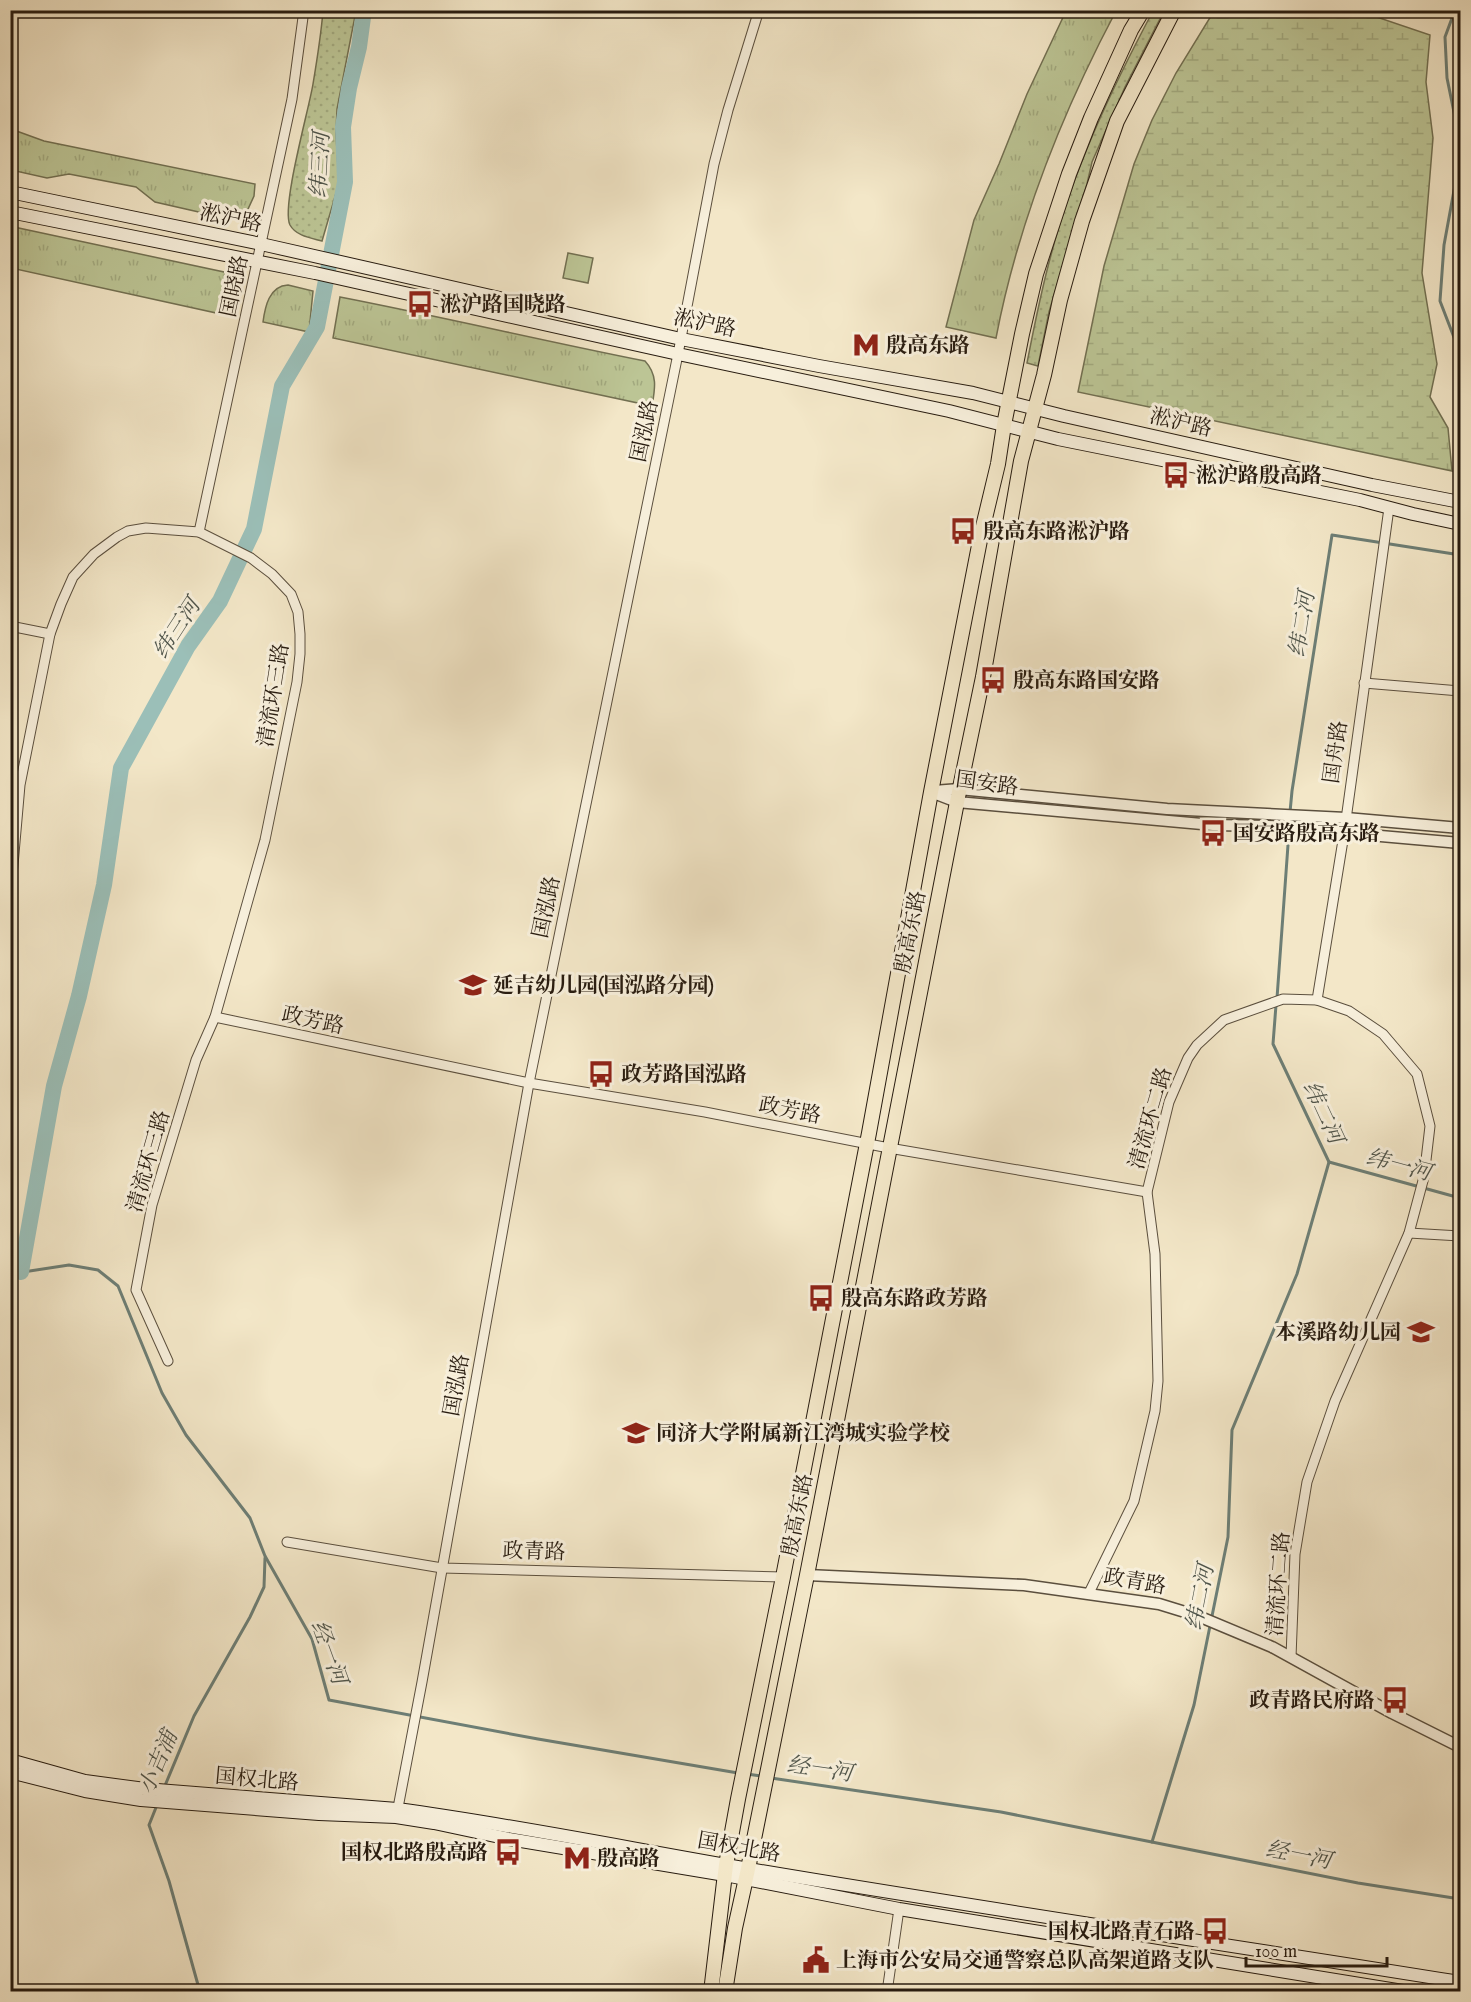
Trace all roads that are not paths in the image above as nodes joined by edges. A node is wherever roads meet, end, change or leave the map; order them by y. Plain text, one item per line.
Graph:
1 (304, 10) edge
2 (759, 10) edge
3 (1143, 10) edge
4 (1174, 10) edge
5 (10, 192) edge
6 (10, 212) edge
7 (261, 244) junction
8 (258, 261) junction
9 (681, 339) junction
10 (678, 354) junction
11 (1009, 402) junction
12 (1034, 409) junction
13 (1004, 425) junction
14 (1030, 431) junction
15 (1393, 489) junction
16 (1455, 501) edge
17 (1389, 508) junction
18 (1461, 524) edge
19 (199, 532) junction
20 (10, 626) edge
21 (50, 634) junction
22 (1364, 683) junction
23 (1461, 691) edge
24 (931, 792) junction
25 (958, 796) junction
26 (1346, 818) junction
27 (1461, 828) edge
28 (1344, 834) junction
29 (1461, 843) edge
30 (10, 899) edge
31 (1317, 1000) junction
32 (215, 1017) junction
33 (529, 1083) junction
34 (867, 1144) junction
35 (889, 1148) junction
36 (1147, 1192) junction
37 (1409, 1233) junction
38 (1461, 1236) edge
39 (168, 1360) dead end
40 (287, 1542) dead end
41 (442, 1568) junction
42 (807, 1575) junction
43 (783, 1577) junction
44 (1089, 1593) junction
45 (1291, 1657) junction
46 (1461, 1746) edge
47 (10, 1760) edge
48 (10, 1772) edge
49 (143, 1795) junction
50 (397, 1813) junction
51 (725, 1870) junction
52 (747, 1874) junction
53 (899, 1910) junction
54 (1461, 1982) edge
55 (711, 1992) edge
56 (725, 1992) edge
57 (887, 1992) edge
58 (1409, 1992) edge

1 - 7 street, 国晓路
2 - 9 street, 国泓路
3 - 11 main road, 殷高东路
4 - 12 main road, 殷高东路
5 - 7 main road, 淞沪路
6 - 8 main road, 淞沪路
7 - 8 street, 国晓路
7 - 9 main road, 淞沪路
8 - 10 main road, 淞沪路
8 - 19 street, 国晓路
9 - 10 street, 国泓路
9 - 11 main road, 淞沪路
10 - 13 main road, 淞沪路
10 - 33 street, 国泓路
11 - 12 main road, 淞沪路
11 - 13 main road, 殷高东路
12 - 14 main road, 殷高东路
12 - 15 main road, 淞沪路
13 - 14 main road, 淞沪路
13 - 24 main road, 殷高东路
14 - 17 main road, 淞沪路
14 - 25 main road, 殷高东路
15 - 16 main road, 淞沪路
15 - 17 street
17 - 18 main road, 淞沪路
17 - 22 street, 国舟路
19 - 21 street, 清流环三路
19 - 32 street, 清流环三路
20 - 21 street
21 - 30 street, 清流环三路
22 - 23 street
22 - 26 street, 国舟路
24 - 25 street, 国安路
24 - 34 main road, 殷高东路
25 - 26 street, 国安路
25 - 28 street, 国安路
25 - 35 main road, 殷高东路
26 - 27 street, 国安路
26 - 28 street, 国舟路
28 - 29 street, 国安路
28 - 31 street, 国舟路
31 - 36 street, 清流环二路
31 - 37 street, 清流环二路
32 - 33 street, 政芳路
32 - 39 street, 清流环三路
33 - 34 street, 政芳路
33 - 41 street, 国泓路
34 - 35 street, 政芳路
34 - 43 main road, 殷高东路
35 - 36 street, 政芳路
35 - 42 main road, 殷高东路
36 - 44 street, 清流环二路
37 - 38 street
37 - 45 street, 清流环二路
40 - 41 street, 政青路
41 - 43 street, 政青路
41 - 50 street, 国泓路
42 - 44 street, 政青路
42 - 52 main road, 殷高东路
43 - 51 main road, 殷高东路
44 - 45 street, 政青路
45 - 46 street, 政青路
47 - 49 main road, 国权北路
48 - 49 main road, 国权北路
49 - 50 main road, 国权北路
50 - 51 main road, 国权北路
51 - 52 main road, 国权北路
51 - 55 main road
52 - 53 main road, 国权北路
52 - 54 main road, 国权北路
52 - 56 main road
53 - 57 street
53 - 58 main road, 国权北路

